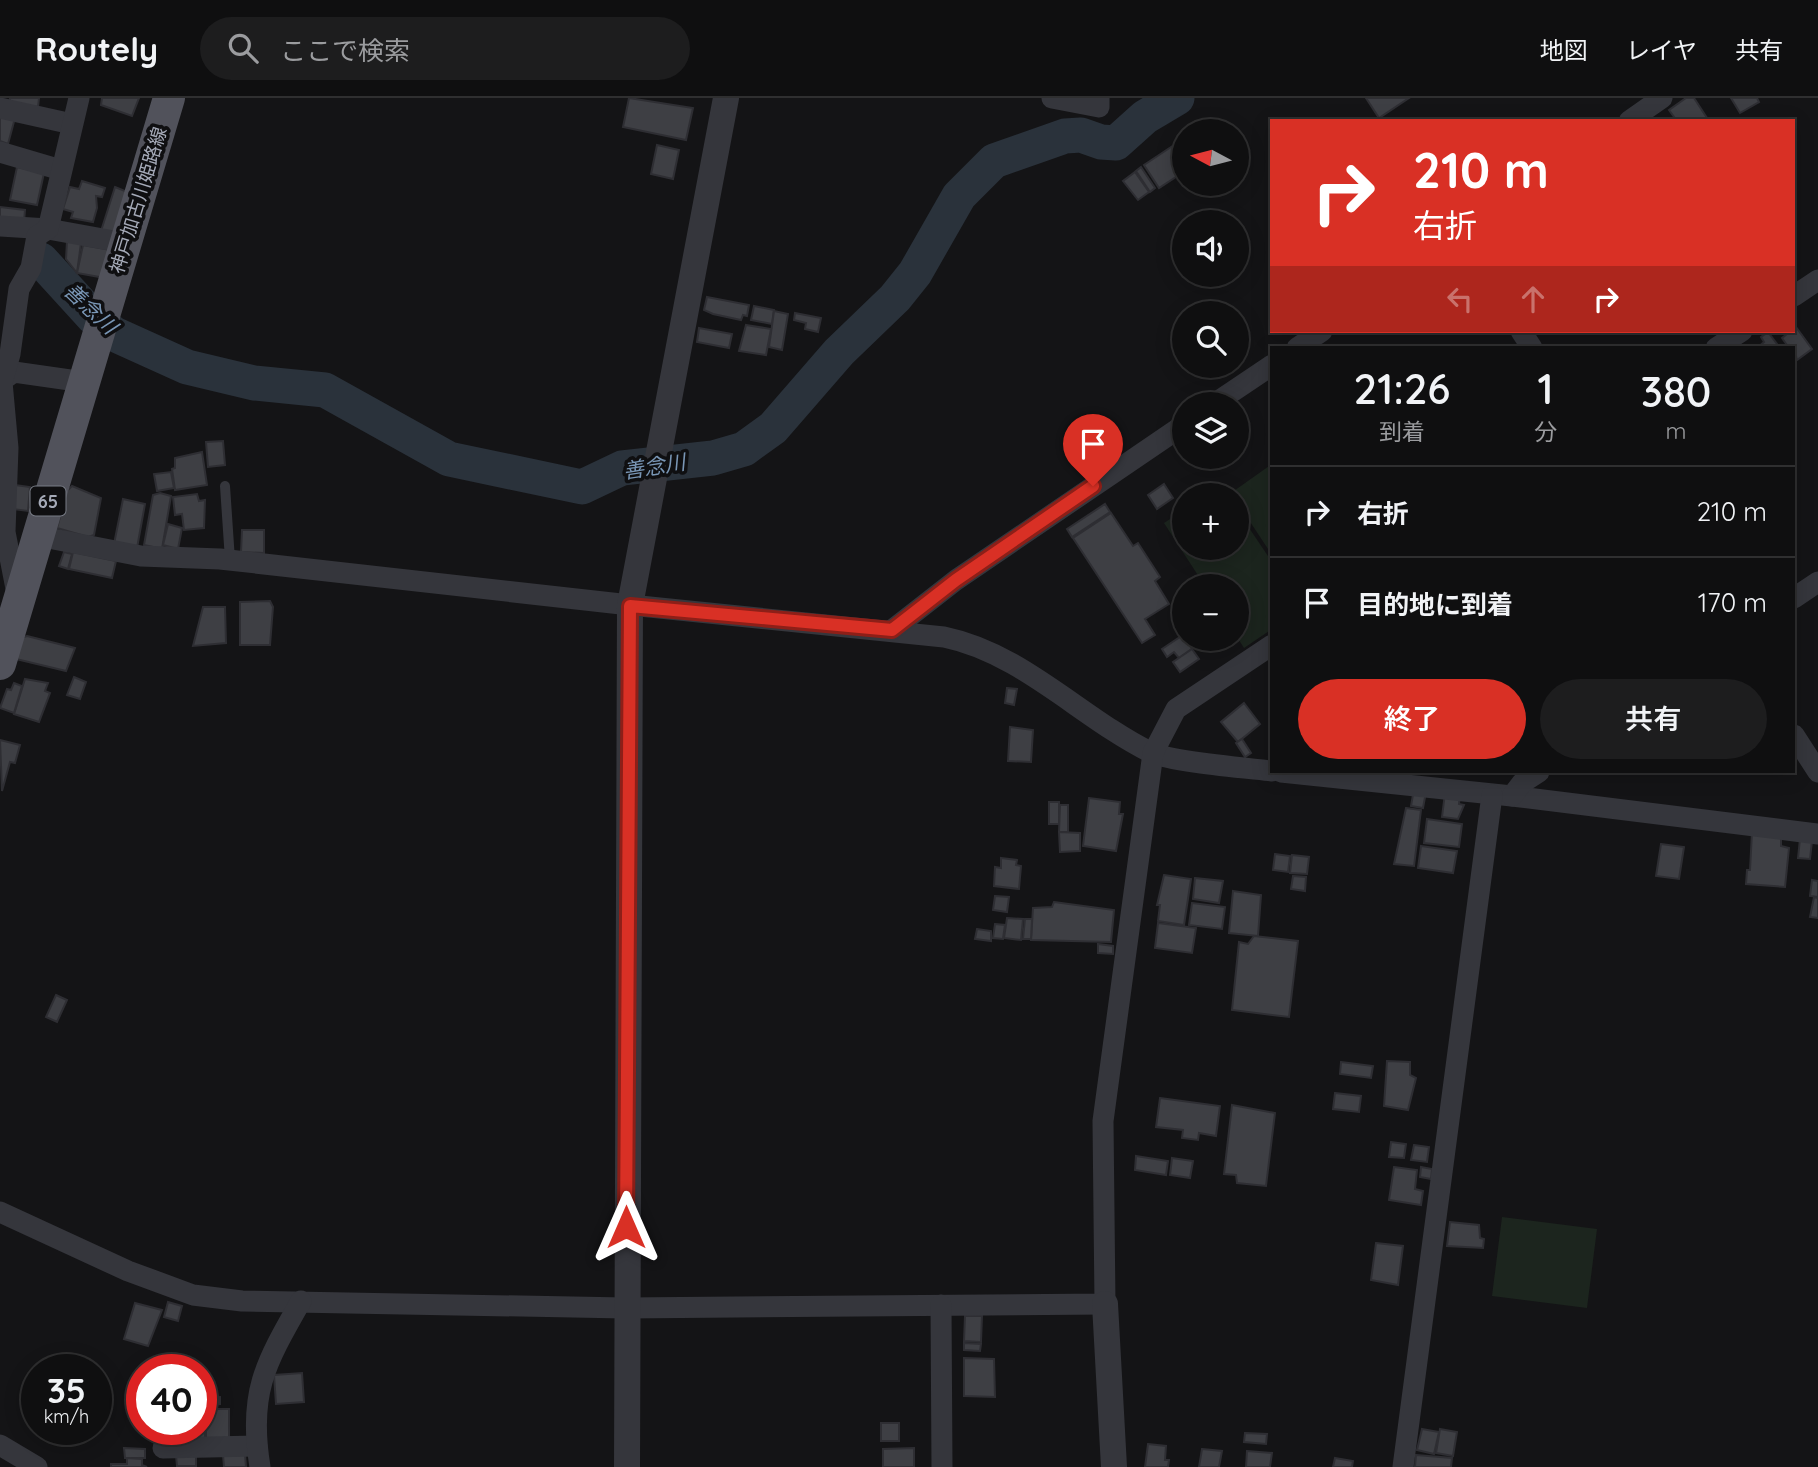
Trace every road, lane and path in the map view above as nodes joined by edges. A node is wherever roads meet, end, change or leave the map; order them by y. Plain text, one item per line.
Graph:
1 (79, 98) edge
2 (169, 98) edge
3 (726, 98) edge
4 (1052, 98) edge
5 (1099, 98) edge
6 (1662, 98) edge
7 (0, 108) edge
8 (1632, 119) edge
9 (72, 124) junction
10 (0, 152) edge
11 (61, 170) junction
12 (4, 229) edge
13 (48, 229) junction
14 (125, 243) junction
15 (1818, 280) edge
16 (1795, 295) edge
17 (1319, 333) edge
18 (1739, 333) edge
19 (1300, 346) edge
20 (1719, 346) edge
21 (1270, 366) edge
22 (1, 382) edge
23 (84, 382) junction
24 (1232, 392) edge
25 (1172, 433) edge
26 (225, 486) dead end
27 (38, 537) junction
28 (230, 560) junction
29 (1818, 582) edge
30 (1795, 597) edge
31 (19, 601) junction
32 (630, 606) junction
33 (892, 630) junction
34 (1270, 646) edge
35 (0, 664) edge
36 (1795, 737) edge
37 (1153, 753) junction
38 (1270, 771) edge
39 (1818, 772) edge
40 (1291, 773) edge
41 (1537, 773) edge
42 (1502, 795) junction
43 (1818, 834) edge
44 (0, 1212) edge
45 (301, 1301) junction
46 (1105, 1304) junction
47 (941, 1305) junction
48 (625, 1308) junction
49 (0, 1445) edge
50 (163, 1448) dead end
51 (259, 1456) edge
52 (37, 1467) edge
53 (627, 1467) edge
54 (942, 1467) edge
55 (1114, 1467) edge
56 (1403, 1467) edge

1 - 9 street
2 - 14 main road, 神戸加古川姫路線 / 65
3 - 32 street
4 - 5 street
6 - 8 street
7 - 9 street
9 - 11 street
10 - 11 street
11 - 13 street
12 - 13 street
13 - 14 street
13 - 22 street
14 - 23 main road, 神戸加古川姫路線 / 65
15 - 16 street
17 - 19 street
18 - 20 street
21 - 24 street
22 - 23 street
22 - 31 street
23 - 27 main road, 神戸加古川姫路線 / 65
25 - 33 street
26 - 28 lane
27 - 28 street
27 - 31 main road, 神戸加古川姫路線 / 65
28 - 32 street
29 - 30 street
31 - 35 main road, 神戸加古川姫路線 / 65
32 - 33 street
32 - 48 street
33 - 37 street
34 - 37 street
36 - 39 street
37 - 38 street
37 - 46 street
40 - 42 street
41 - 42 street
42 - 43 street
42 - 56 street
44 - 45 street
45 - 48 street
45 - 51 street
46 - 47 street
46 - 55 street
47 - 48 street
47 - 54 street
48 - 53 street
49 - 52 street
50 - 51 street

